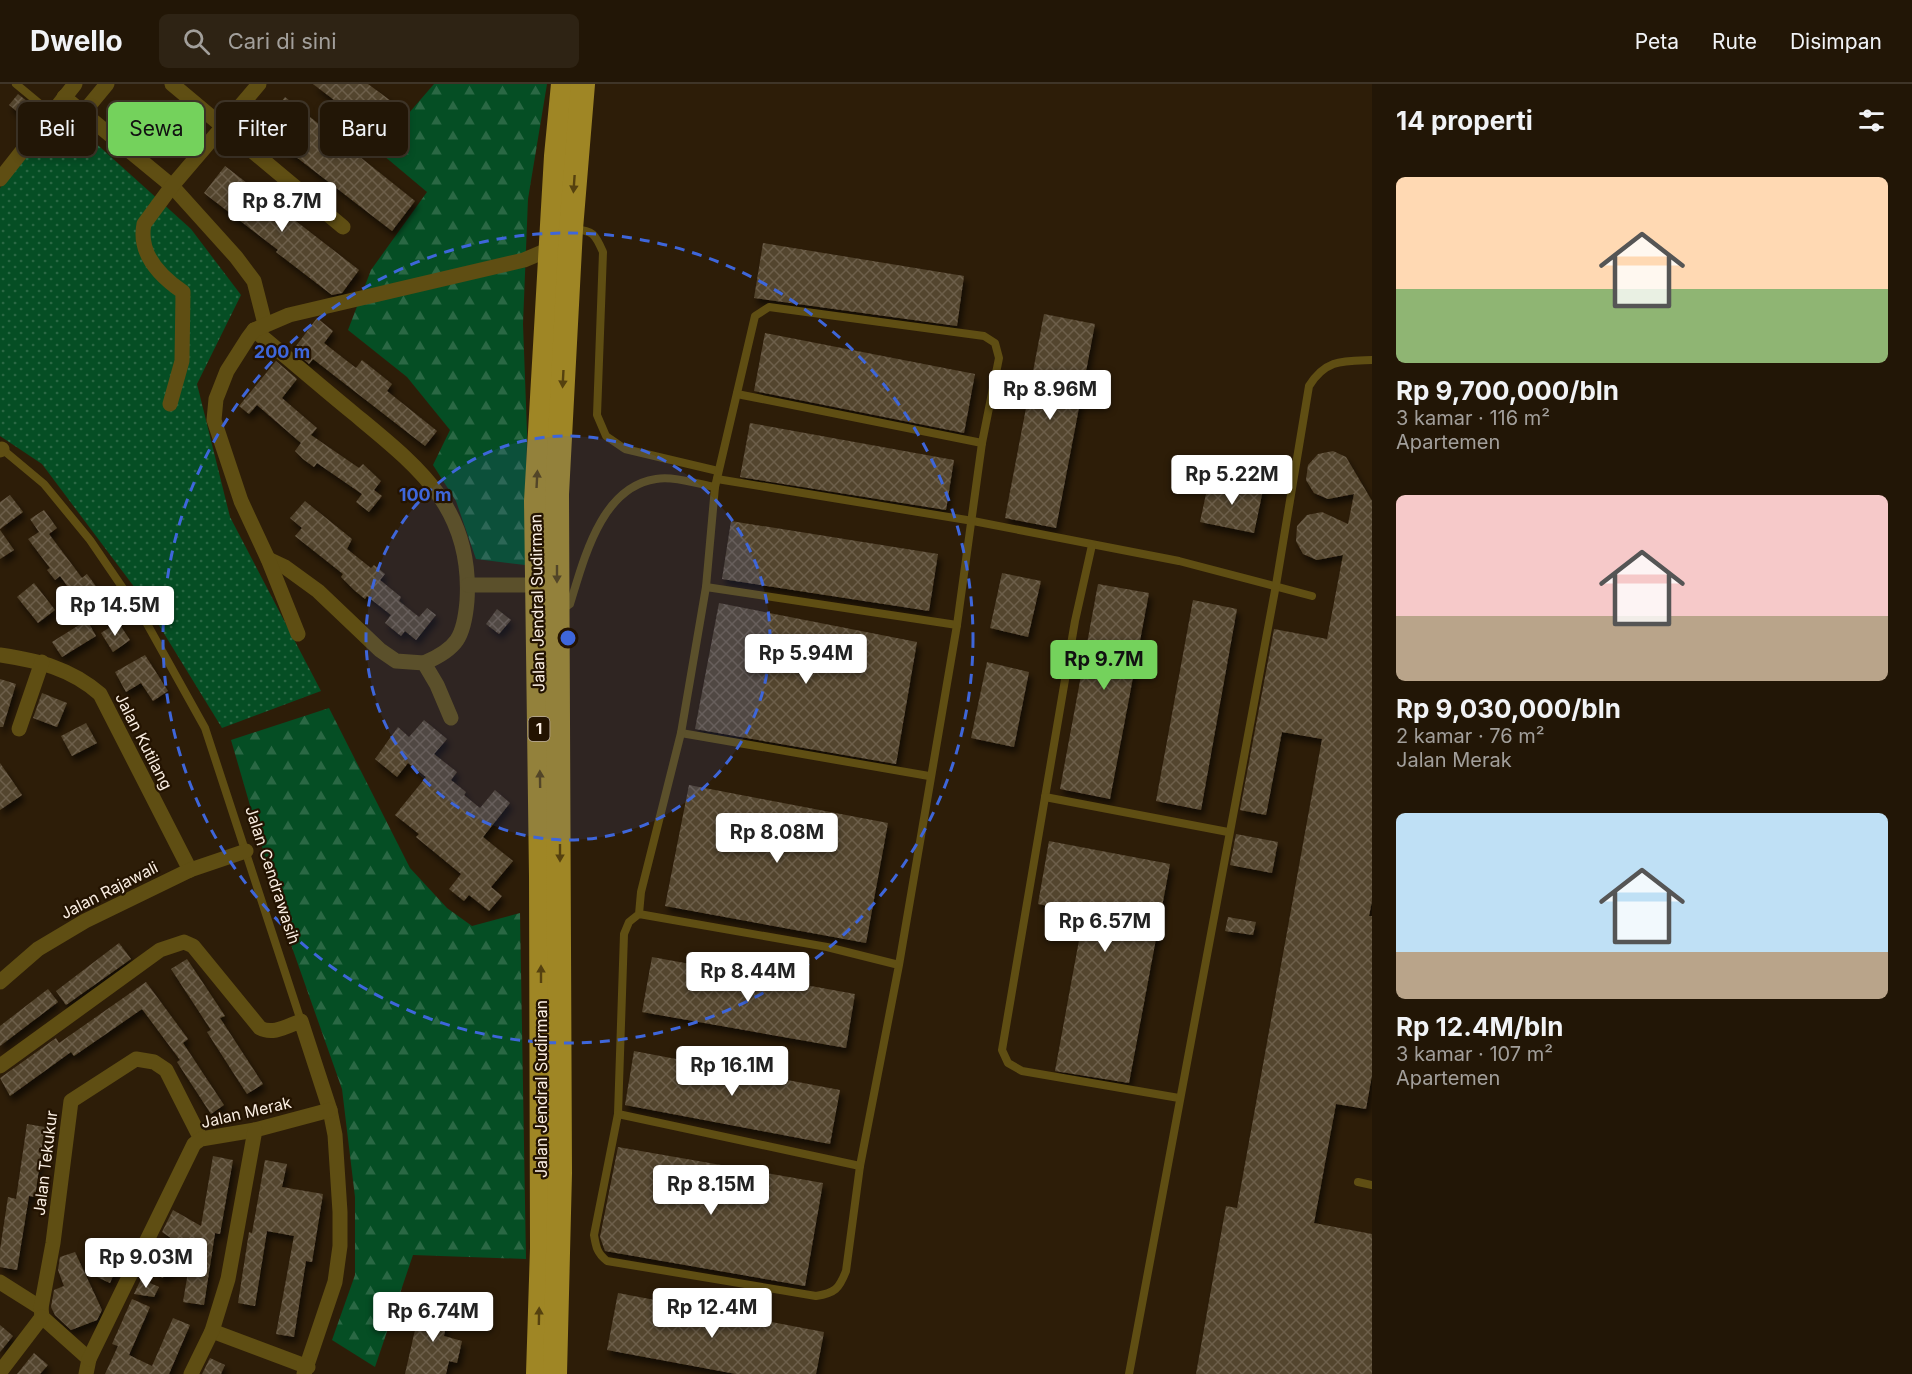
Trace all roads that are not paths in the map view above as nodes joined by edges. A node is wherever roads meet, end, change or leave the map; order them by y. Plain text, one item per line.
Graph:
1 (75, 84) edge
2 (107, 84) edge
3 (172, 84) edge
4 (259, 84) edge
5 (563, 84) edge
6 (583, 84) edge
7 (21, 85) edge
8 (64, 98) junction
9 (39, 102) edge
10 (61, 102) edge
11 (69, 102) edge
12 (92, 102) edge
13 (244, 102) edge
14 (216, 122) edge
15 (96, 124) edge
16 (216, 134) edge
17 (18, 156) edge
18 (257, 156) edge
19 (0, 179) edge
20 (172, 186) junction
21 (343, 227) dead end
22 (571, 229) junction
23 (550, 249) junction
24 (259, 327) junction
25 (1372, 360) edge
26 (737, 394) junction
27 (170, 404) dead end
28 (982, 444) junction
29 (1, 449) edge
30 (717, 479) junction
31 (973, 521) junction
32 (1092, 545) junction
33 (268, 560) junction
34 (468, 585) junction
35 (537, 585) junction
36 (1276, 585) junction
37 (706, 587) junction
38 (1312, 596) dead end
39 (557, 613) junction
40 (957, 625) junction
41 (298, 634) dead end
42 (0, 655) edge
43 (42, 662) junction
44 (424, 663) junction
45 (451, 718) dead end
46 (19, 729) dead end
47 (681, 733) junction
48 (929, 776) junction
49 (1046, 797) junction
50 (1228, 832) junction
51 (246, 851) junction
52 (190, 870) junction
53 (639, 914) junction
54 (899, 965) junction
55 (0, 982) edge
56 (301, 1021) junction
57 (0, 1066) edge
58 (1179, 1098) junction
59 (330, 1110) junction
60 (618, 1114) junction
61 (255, 1130) junction
62 (201, 1139) junction
63 (860, 1166) junction
64 (1358, 1182) dead end
65 (1372, 1185) edge
66 (3, 1288) edge
67 (42, 1313) junction
68 (212, 1331) junction
69 (88, 1366) edge
70 (306, 1370) edge
71 (0, 1372) edge
72 (191, 1374) edge
73 (538, 1374) edge
74 (555, 1374) edge
75 (1129, 1374) edge

1 - 8 street
2 - 12 street
3 - 14 street
4 - 13 street
5 - 23 highway, Jalan Jendral Sudirman / 1
6 -> 22 highway, Jalan Jendral Sudirman / 1
7 - 9 lane
8 - 10 street
8 - 11 street
15 - 20 street
16 - 20 street
17 - 19 street
18 - 21 street
20 - 24 street
20 - 27 street
22 - 30 lane
22 -> 39 highway, Jalan Jendral Sudirman / 1
23 - 24 street
35 -> 23 highway, Jalan Jendral Sudirman / 1
24 - 33 street
24 - 34 street
25 - 36 lane
26 - 28 lane
26 - 28 lane
26 - 30 lane
28 - 31 lane
29 - 51 lane, Jalan Cendrawasih
30 - 31 lane
30 - 37 lane
30 - 39 lane
31 - 32 lane
31 - 40 lane
32 - 36 lane
32 - 49 lane
33 - 41 street
33 - 44 street
34 - 35 street
34 - 44 street
73 -> 35 highway, Jalan Jendral Sudirman / 1
36 - 38 lane
36 - 50 lane
37 - 40 lane
37 - 47 lane
39 -> 74 highway, Jalan Jendral Sudirman / 1
40 - 48 lane
42 - 43 street, Jalan Kutilang
43 - 46 street
43 - 52 street, Jalan Kutilang
44 - 45 street
47 - 48 lane
47 - 53 lane
48 - 54 lane
49 - 50 lane
49 - 58 lane
50 - 58 lane
51 - 52 street, Jalan Rajawali
51 - 56 lane, Jalan Cendrawasih
52 - 55 street, Jalan Rajawali
53 - 54 lane
53 - 60 lane
54 - 63 lane
56 - 57 street
56 - 59 street, Jalan Cendrawasih
58 - 75 lane
59 - 61 street, Jalan Merak
59 - 70 street, Jalan Cendrawasih
60 - 63 lane
60 - 63 lane
61 - 62 street, Jalan Merak
61 - 68 street
62 - 67 street, Jalan Tekukur
62 - 69 street, Jalan Merak
64 - 65 lane
66 - 67 street
67 - 69 street
67 - 71 street
68 - 70 street
68 - 72 street

